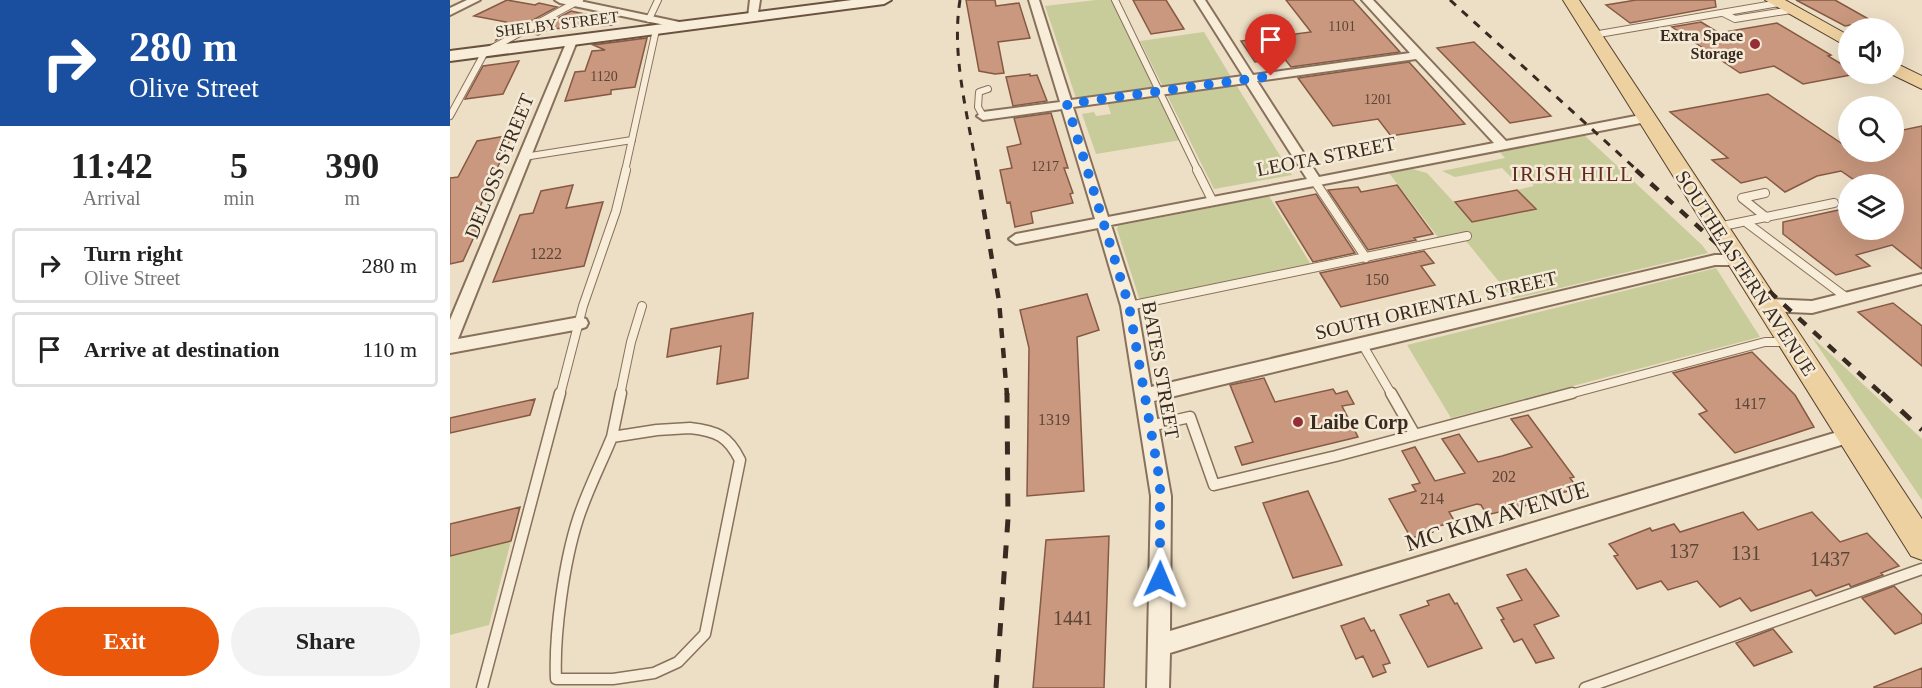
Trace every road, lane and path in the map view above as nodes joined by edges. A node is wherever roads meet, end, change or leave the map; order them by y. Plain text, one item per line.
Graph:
1 (475, 0) edge
2 (560, 0) edge
3 (658, 0) edge
4 (755, 0) edge
5 (884, 0) edge
6 (1034, 0) edge
7 (1116, 0) edge
8 (1200, 0) edge
9 (1367, 0) edge
10 (1571, 0) edge
11 (577, 1) edge
12 (845, 3) edge
13 (1781, 4) edge
14 (450, 12) edge
15 (1723, 13) junction
16 (753, 17) junction
17 (652, 24) junction
18 (1593, 35) junction
19 (1838, 36) edge
20 (572, 41) junction
21 (485, 52) junction
22 (1419, 55) junction
23 (450, 56) edge
24 (1904, 73) edge
25 (1250, 78) junction
26 (1922, 84) edge
27 (988, 89) dead end
28 (1160, 91) junction
29 (1067, 104) junction
30 (450, 116) edge
31 (983, 116) joint
32 (1646, 118) junction
33 (632, 140) junction
34 (1502, 144) junction
35 (524, 157) junction
36 (1314, 180) junction
37 (1765, 193) dead end
38 (1212, 200) junction
39 (1834, 203) dead end
40 (1767, 218) junction
41 (1103, 221) junction
42 (1747, 223) junction
43 (1717, 227) junction
44 (1467, 236) dead end
45 (1016, 239) dead end
46 (1366, 258) junction
47 (1738, 260) junction
48 (1922, 279) edge
49 (1847, 298) junction
50 (1767, 305) junction
51 (642, 306) dead end
52 (1129, 306) junction
53 (580, 323) junction
54 (450, 340) edge
55 (1791, 342) junction
56 (1362, 344) junction
57 (450, 347) edge
58 (1144, 396) junction
59 (1150, 426) junction
60 (1415, 435) junction
61 (1851, 435) junction
62 (612, 437) junction
63 (1922, 546) edge
64 (1922, 569) edge
65 (1158, 646) junction
66 (482, 688) edge
67 (1158, 688) edge
68 (1585, 688) edge

1 - 14 street
2 - 11 street
3 - 17 lane
4 - 16 street
5 - 12 main road, SHELBY STREET
6 - 29 street, BATES STREET
7 - 28 lane
8 - 25 street
9 - 22 street
10 - 18 main road, SOUTHEASTERN AVENUE
11 - 17 street
11 - 21 lane
12 - 16 main road, SHELBY STREET
13 - 15 lane
13 - 15 lane
13 - 19 main road
15 - 18 lane
16 - 17 main road, SHELBY STREET
17 - 20 main road, SHELBY STREET
17 - 33 lane
18 - 32 main road, SOUTHEASTERN AVENUE
20 - 21 main road, SHELBY STREET
20 - 35 street, DELOSS STREET
21 - 23 main road, SHELBY STREET
21 - 30 lane
22 - 25 street
22 - 34 street
24 - 26 main road
25 - 28 street
25 - 36 street
27 - 31 lane
28 - 29 street
28 - 38 lane
29 - 31 street
29 - 41 street, BATES STREET
32 - 34 street, LEOTA STREET
32 - 43 main road, SOUTHEASTERN AVENUE
33 - 35 lane
33 - 53 lane
34 - 36 street, LEOTA STREET
35 - 54 street, DELOSS STREET
36 - 38 street, LEOTA STREET
36 - 46 lane
37 - 40 lane
38 - 41 street, LEOTA STREET
39 - 40 lane
40 - 42 lane
41 - 45 street, LEOTA STREET
41 - 52 street, BATES STREET
42 - 43 lane
42 - 49 lane
43 - 47 main road, SOUTHEASTERN AVENUE
44 - 46 lane
46 - 52 lane
47 - 50 main road, SOUTHEASTERN AVENUE
47 - 56 street, SOUTH ORIENTAL STREET
48 - 49 street
49 - 50 street
50 - 55 main road, SOUTHEASTERN AVENUE
51 - 62 lane
52 - 58 street, BATES STREET
53 - 57 street
53 - 66 lane
55 - 60 lane
55 - 61 main road, SOUTHEASTERN AVENUE
56 - 58 street, SOUTH ORIENTAL STREET
56 - 60 lane
58 - 59 street, BATES STREET
59 - 60 lane
59 - 65 street, BATES STREET
61 - 63 main road, SOUTHEASTERN AVENUE
61 - 65 street, MC KIM AVENUE
62 - 62 lane
64 - 68 lane
65 - 67 street, BATES STREET

